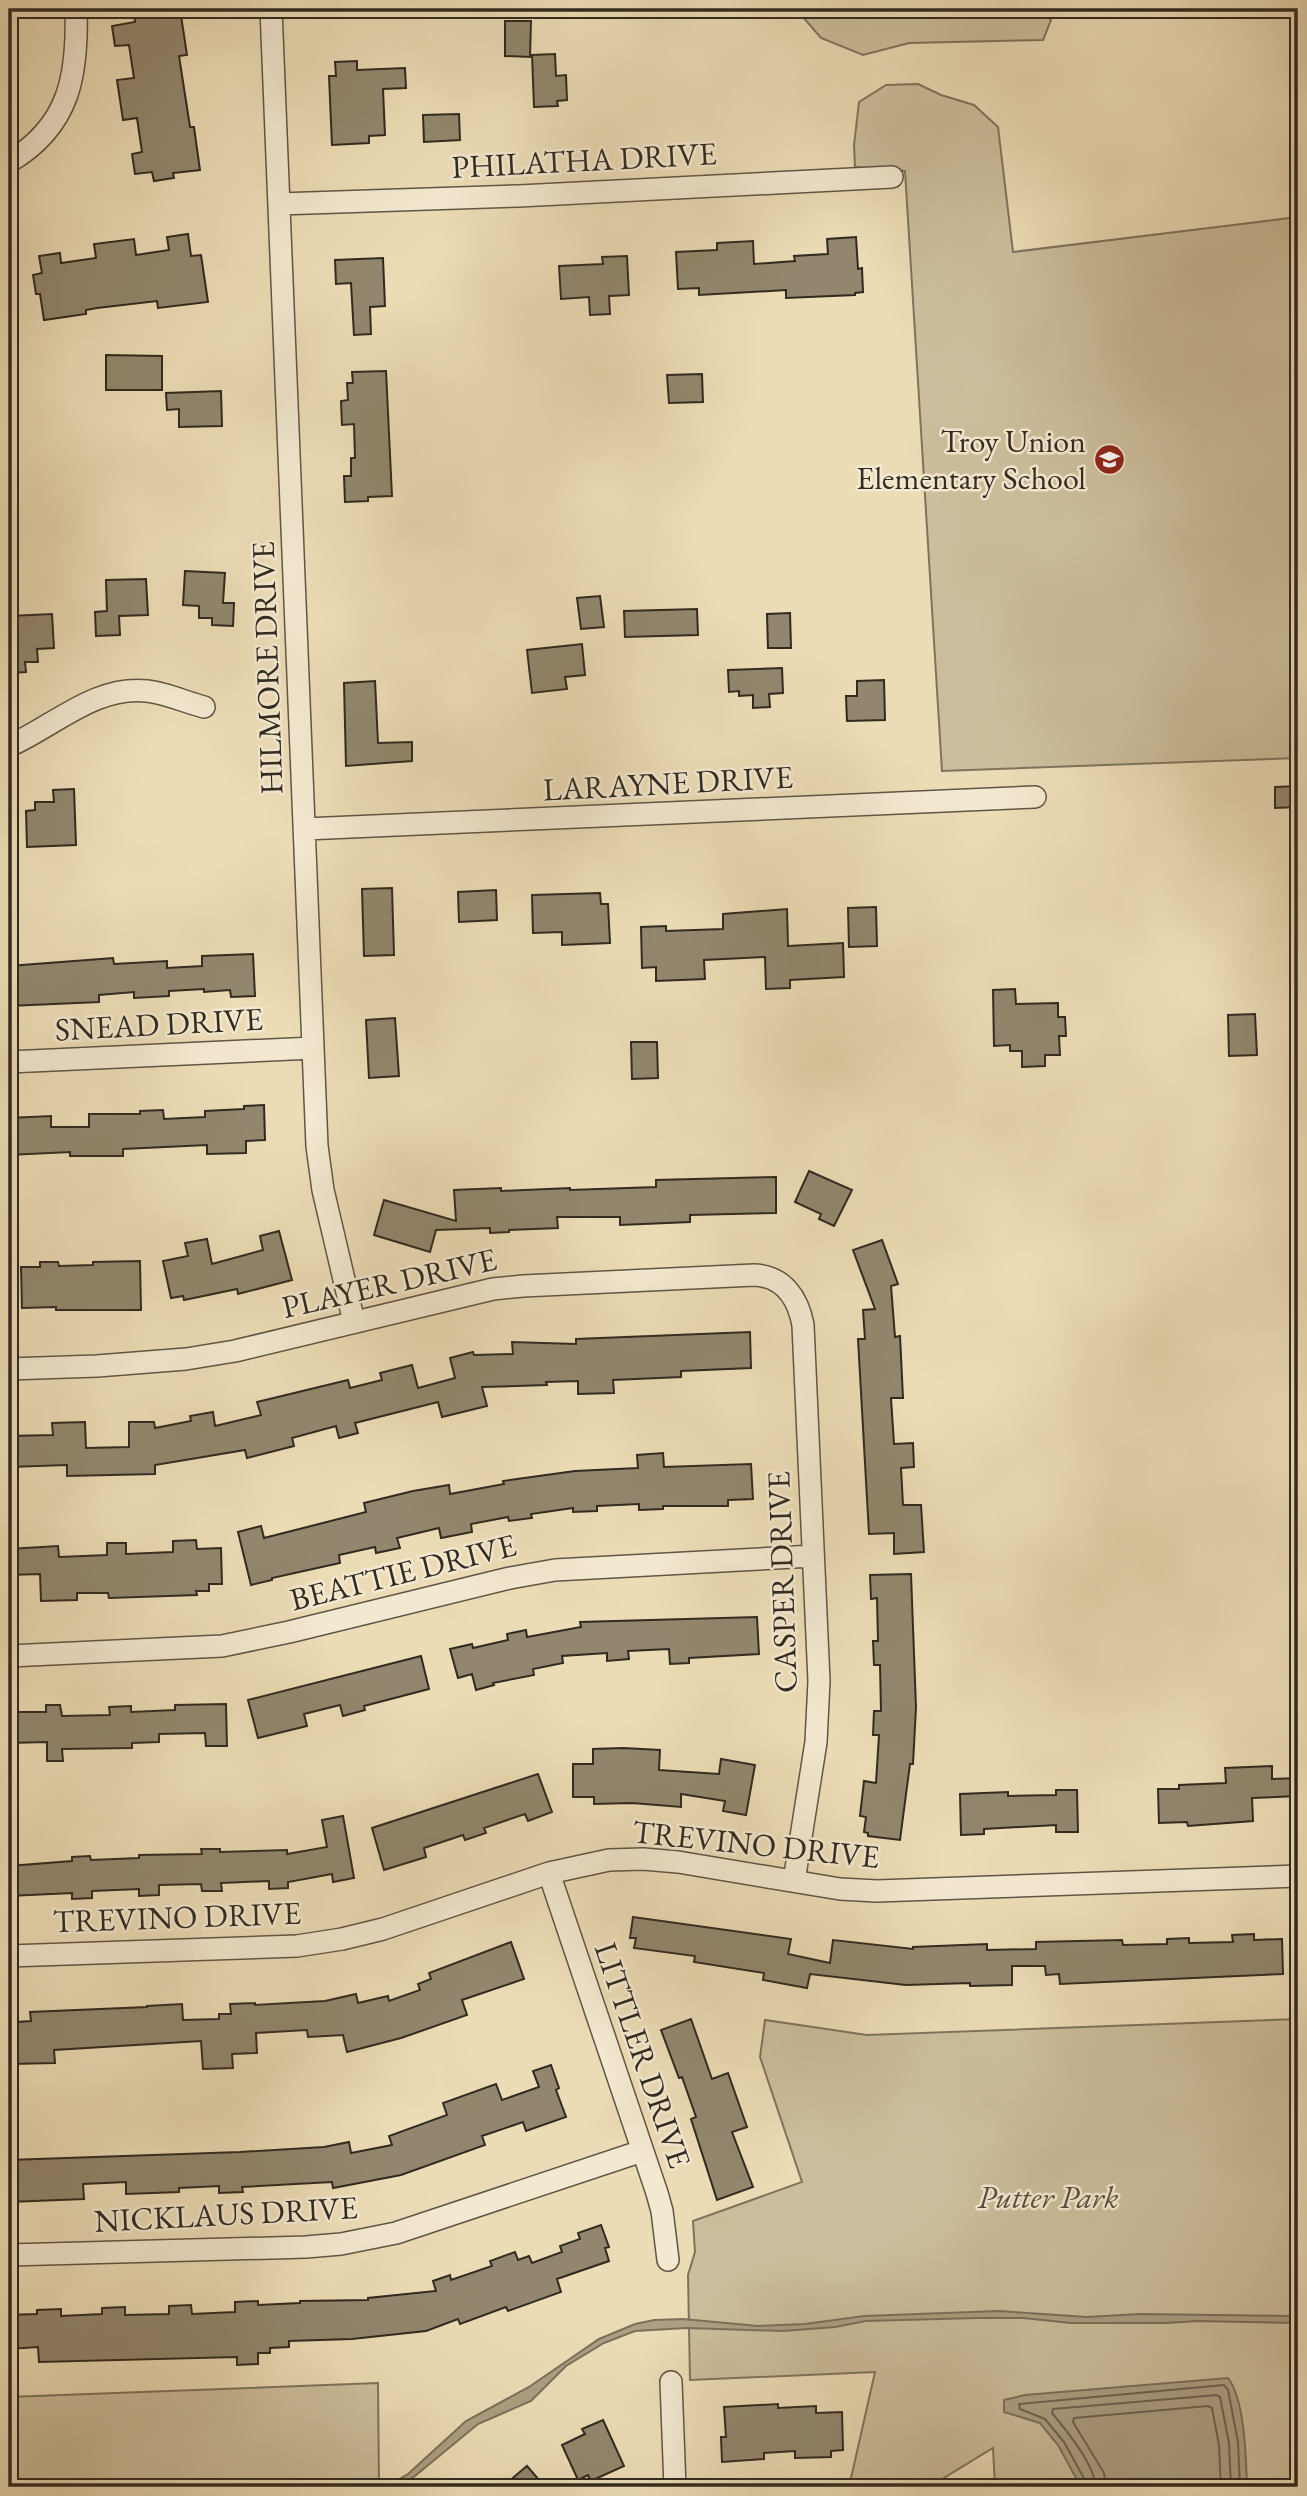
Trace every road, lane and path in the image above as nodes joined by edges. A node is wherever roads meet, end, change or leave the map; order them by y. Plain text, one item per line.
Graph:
1 (76, 9) edge
2 (271, 9) edge
3 (9, 162) edge
4 (892, 177) dead end
5 (279, 204) junction
6 (204, 707) dead end
7 (9, 747) edge
8 (1035, 797) dead end
9 (304, 830) junction
10 (313, 1048) junction
11 (9, 1062) edge
12 (782, 1285) joint
13 (354, 1322) junction
14 (9, 1369) edge
15 (813, 1556) junction
16 (9, 1656) edge
17 (549, 1873) junction
18 (1298, 1876) edge
19 (794, 1881) junction
20 (9, 1956) edge
21 (642, 2151) junction
22 (9, 2255) edge
23 (668, 2260) dead end
24 (671, 2382) dead end
25 (675, 2487) edge

1 - 3 street
2 - 5 street, HILMORE DRIVE
4 - 5 street, PHILATHA DRIVE
5 - 9 street, HILMORE DRIVE
6 - 7 street
8 - 9 street, LARAYNE DRIVE
9 - 10 street, HILMORE DRIVE
10 - 11 street, SNEAD DRIVE
10 - 13 street, HILMORE DRIVE
12 - 13 street, PLAYER DRIVE
12 - 15 street, CASPER DRIVE
13 - 14 street, PLAYER DRIVE
15 - 16 street, BEATTIE DRIVE
15 - 19 street, CASPER DRIVE
17 - 19 street, TREVINO DRIVE
17 - 20 street, TREVINO DRIVE
17 - 21 street, LITTLER DRIVE
18 - 19 street, TREVINO DRIVE
21 - 22 street, NICKLAUS DRIVE
21 - 23 street, LITTLER DRIVE
24 - 25 street

